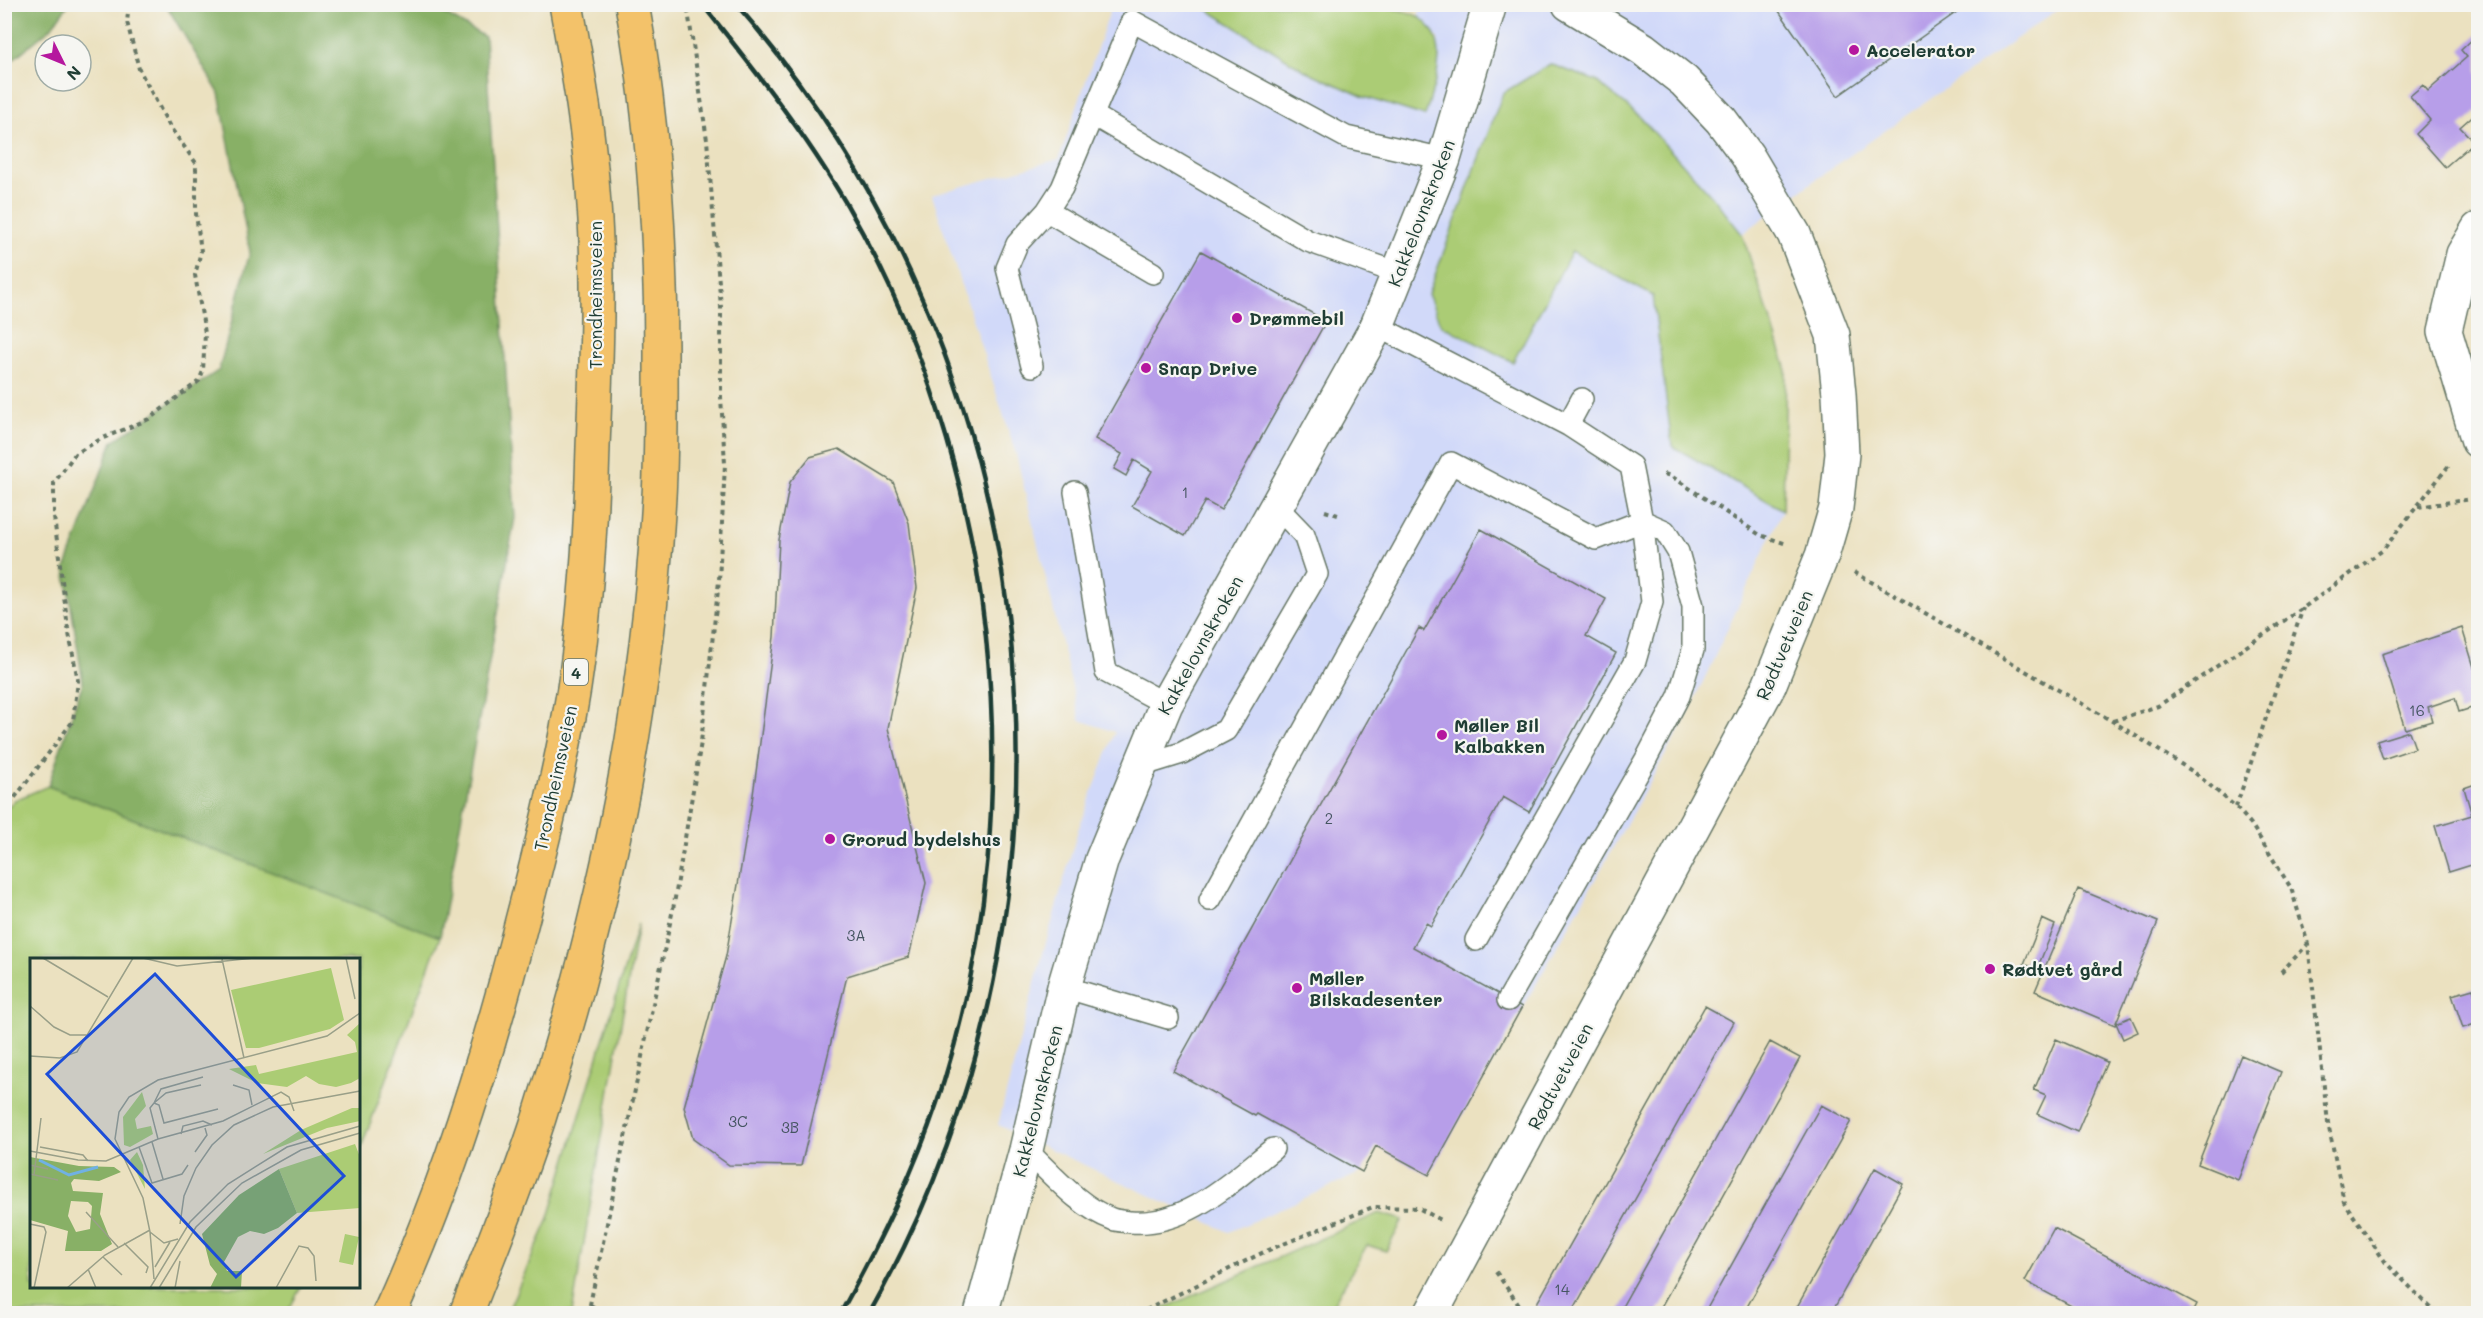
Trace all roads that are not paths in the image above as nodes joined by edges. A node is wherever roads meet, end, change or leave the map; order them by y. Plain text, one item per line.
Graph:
1 (566, 4) edge
2 (632, 4) edge
3 (1490, 4) edge
4 (1569, 4) edge
5 (1093, 115) junction
6 (1444, 159) junction
7 (1047, 211) junction
8 (2478, 228) edge
9 (1153, 273) dead end
10 (1398, 273) junction
11 (1377, 326) junction
12 (1032, 366) dead end
13 (1582, 399) dead end
14 (1568, 425) junction
15 (2477, 436) edge
16 (1075, 492) dead end
17 (1276, 507) junction
18 (1642, 522) junction
19 (1166, 704) junction
20 (1140, 766) junction
21 (1210, 900) dead end
22 (1476, 940) dead end
23 (1064, 987) junction
24 (1508, 1000) dead end
25 (1168, 1018) dead end
26 (1273, 1149) dead end
27 (1026, 1150) junction
28 (389, 1314) edge
29 (466, 1314) edge
30 (981, 1314) edge
31 (1431, 1314) edge

1 - 28 highway, Trondheimsveien / 4
2 - 29 highway
3 - 6 street, Kakkelovnskroken
4 - 31 street, Rødtvetveien
5 - 6 lane
5 - 7 lane
5 - 10 lane
6 - 10 street, Kakkelovnskroken
7 - 9 lane
7 - 12 lane
8 - 15 street
10 - 11 street, Kakkelovnskroken
11 - 14 lane
11 - 17 street, Kakkelovnskroken
13 - 14 lane
14 - 18 lane
16 - 19 lane
17 - 19 street, Kakkelovnskroken
17 - 20 lane
18 - 21 lane
18 - 22 lane
18 - 24 lane
19 - 20 street, Kakkelovnskroken
20 - 23 street, Kakkelovnskroken
23 - 25 lane
23 - 27 street, Kakkelovnskroken
26 - 27 lane
27 - 30 street, Kakkelovnskroken

